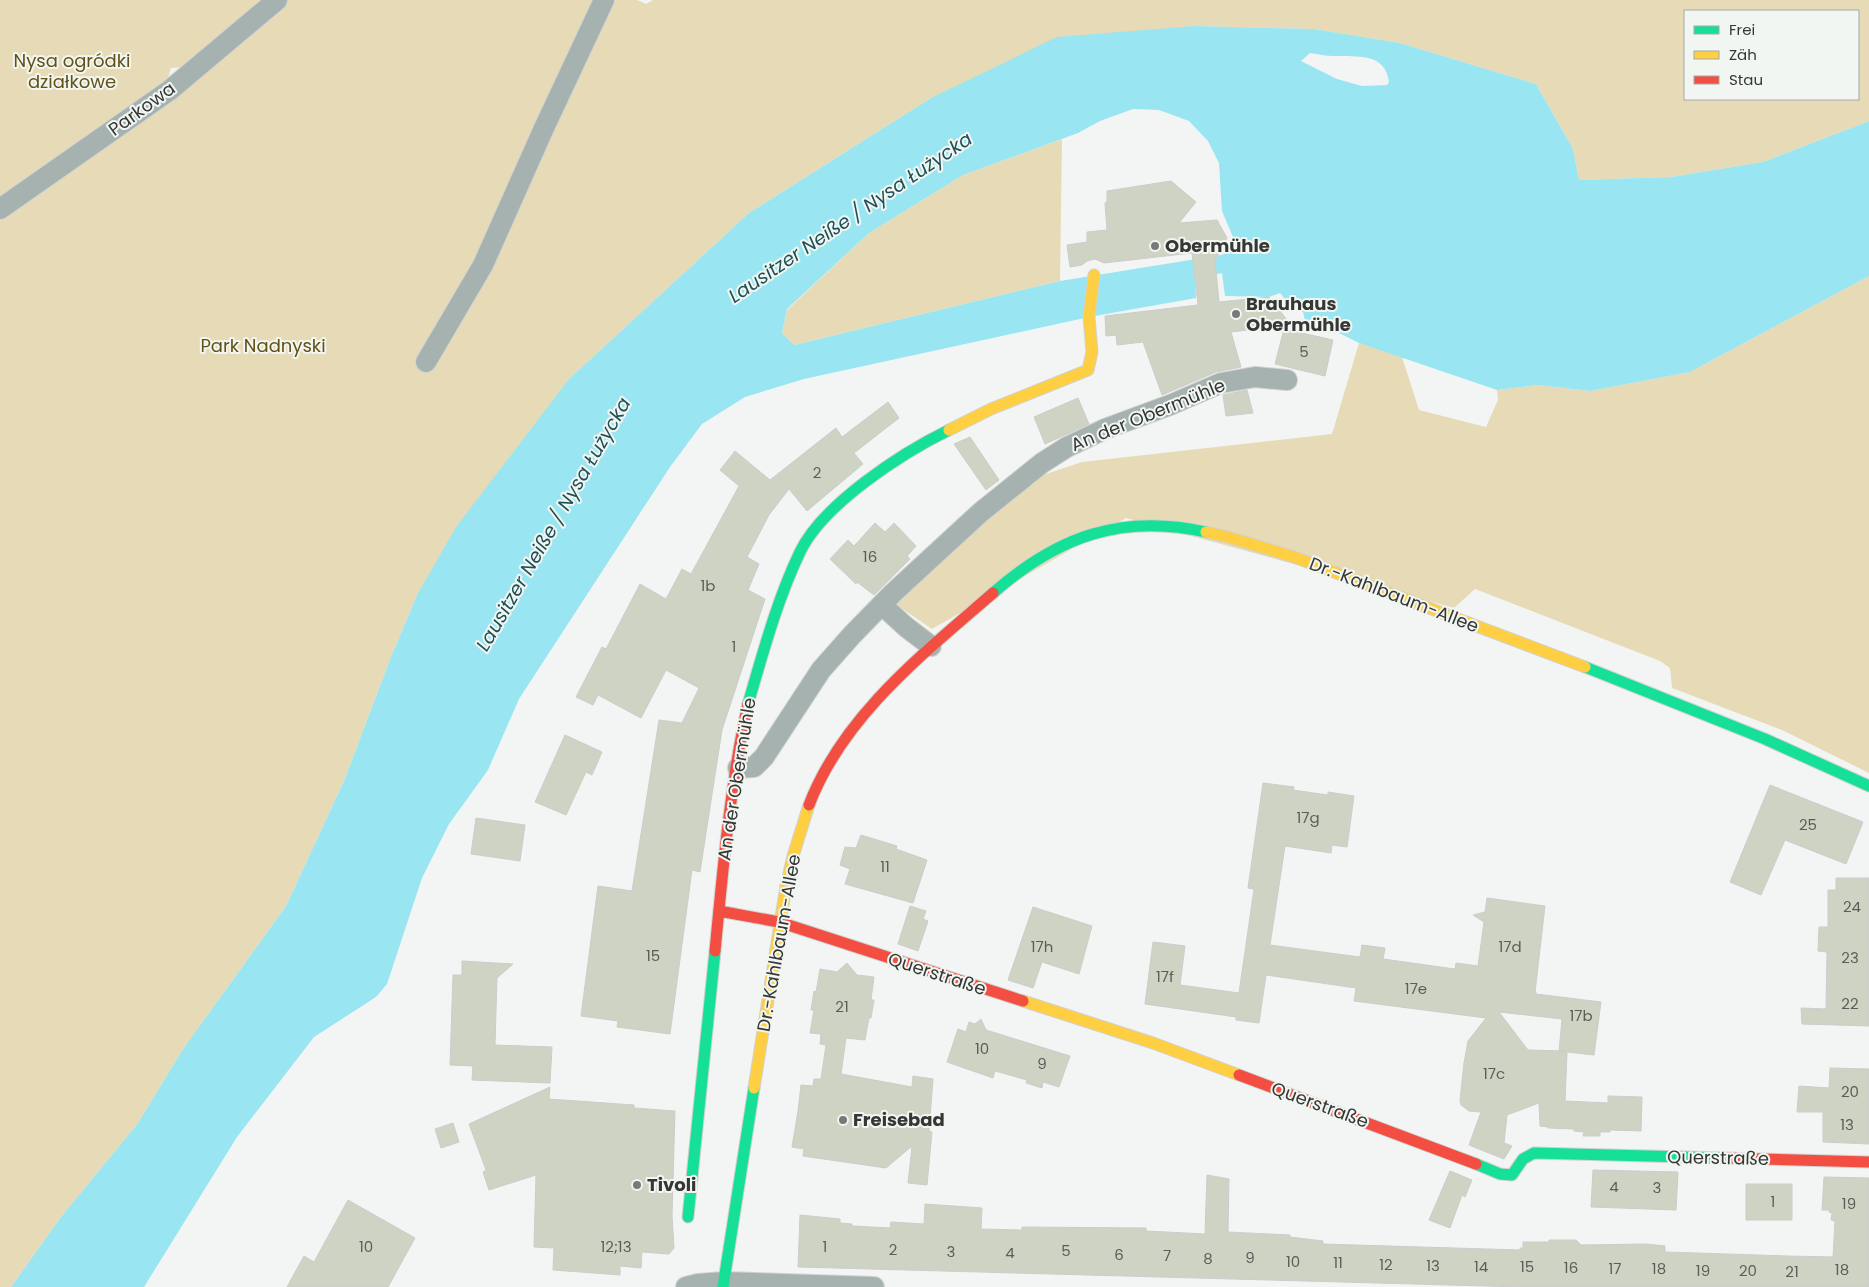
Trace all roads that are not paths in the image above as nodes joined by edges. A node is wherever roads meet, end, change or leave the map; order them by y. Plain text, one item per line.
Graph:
1 (277, 0) edge
2 (604, 0) edge
3 (0, 209) edge
4 (1094, 275) dead end
5 (426, 362) dead end
6 (1287, 380) dead end
7 (882, 605) junction
8 (931, 646) junction
9 (738, 768) junction
10 (1869, 786) edge
11 (718, 912) junction
12 (779, 922) junction
13 (1869, 1162) edge
14 (688, 1217) dead end
15 (723, 1284) edge
16 (686, 1287) edge
17 (874, 1287) edge

1 - 3 street, Parkowa
2 - 5 street
4 - 9 street, An der Obermühle
6 - 7 street, An der Obermühle
7 - 8 street
7 - 9 street, An der Obermühle
8 - 10 street, Dr.-Kahlbaum-Allee
8 - 12 street, Dr.-Kahlbaum-Allee
9 - 11 street, An der Obermühle
11 - 12 street
11 - 14 street, An der Obermühle
12 - 13 street, Querstraße
12 - 15 street, Dr.-Kahlbaum-Allee
15 - 16 street
15 - 17 street

